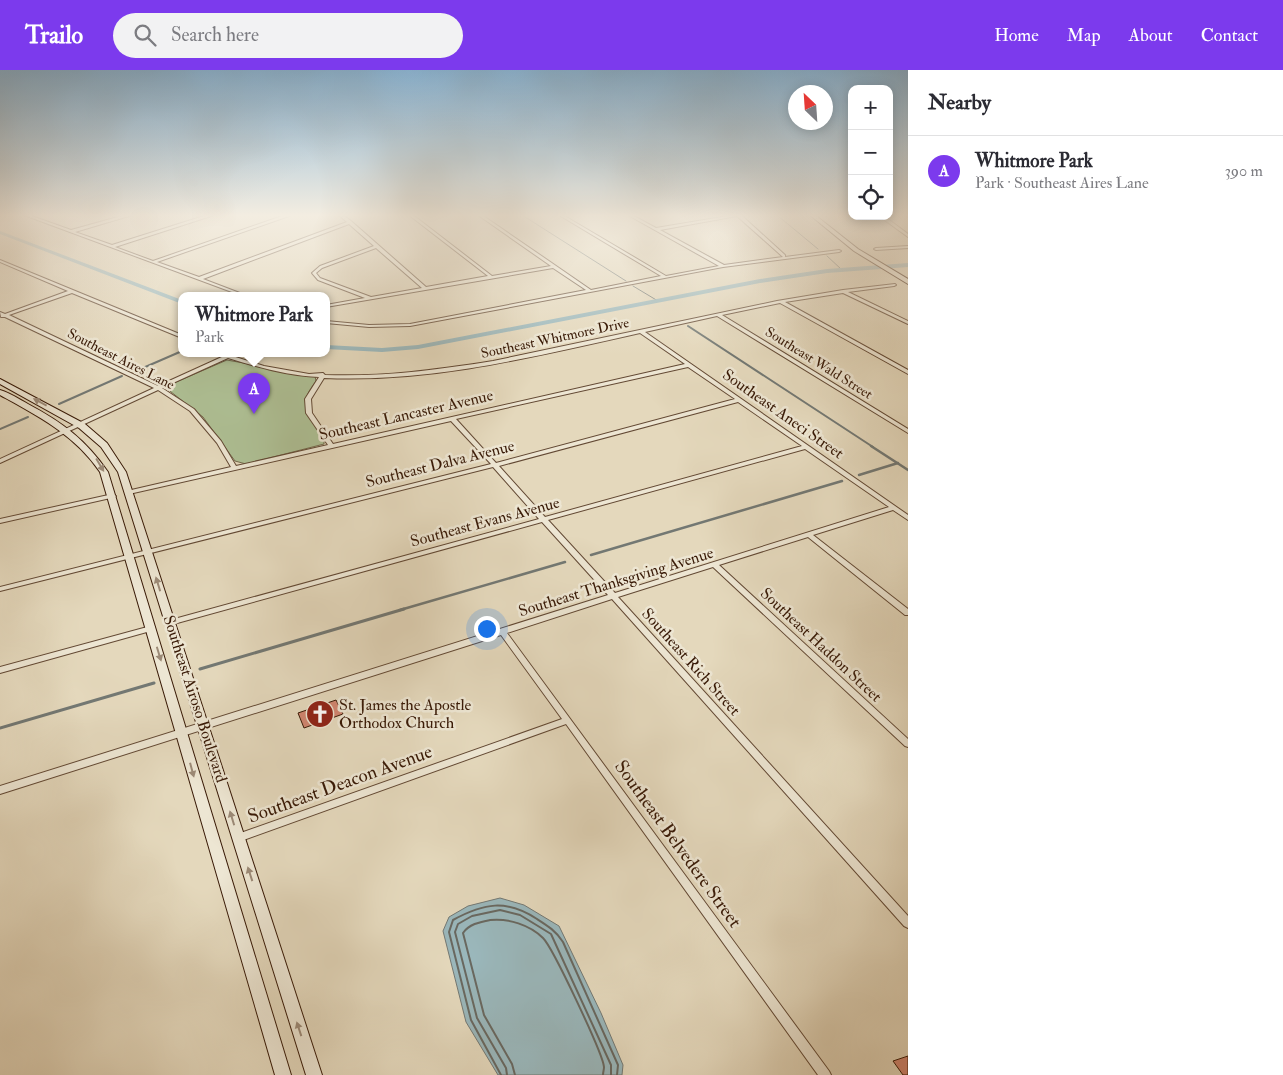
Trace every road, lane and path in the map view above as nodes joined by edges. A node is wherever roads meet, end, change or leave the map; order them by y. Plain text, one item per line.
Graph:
1 (2, 262) edge
2 (157, 262) edge
3 (244, 262) edge
4 (336, 262) edge
5 (395, 262) edge
6 (472, 262) edge
7 (549, 262) edge
8 (639, 262) edge
9 (716, 262) edge
10 (749, 262) edge
11 (875, 262) edge
12 (555, 266) junction
13 (724, 266) junction
14 (491, 277) junction
15 (665, 277) junction
16 (199, 279) junction
17 (908, 282) edge
18 (894, 285) dead end
19 (426, 289) junction
20 (843, 290) junction
21 (590, 291) junction
22 (70, 292) junction
23 (235, 292) edge
24 (370, 298) junction
25 (781, 301) junction
26 (330, 305) edge
27 (2, 315) edge
28 (719, 315) junction
29 (330, 322) edge
30 (908, 323) edge
31 (642, 332) junction
32 (178, 335) edge
33 (226, 357) edge
34 (231, 357) edge
35 (689, 364) junction
36 (908, 372) edge
37 (322, 375) junction
38 (0, 380) edge
39 (158, 388) junction
40 (2, 395) edge
41 (739, 400) junction
42 (453, 419) junction
43 (79, 425) junction
44 (67, 430) junction
45 (908, 431) edge
46 (331, 445) junction
47 (806, 447) junction
48 (0, 461) edge
49 (495, 465) junction
50 (234, 468) junction
51 (129, 492) junction
52 (112, 496) junction
53 (893, 508) junction
54 (908, 518) edge
55 (544, 520) junction
56 (0, 521) edge
57 (809, 535) junction
58 (148, 552) junction
59 (130, 556) junction
60 (715, 565) junction
61 (0, 589) edge
62 (615, 598) junction
63 (908, 613) edge
64 (170, 623) junction
65 (151, 628) junction
66 (503, 632) junction
67 (0, 670) edge
68 (566, 721) junction
69 (204, 725) junction
70 (183, 733) junction
71 (908, 744) edge
72 (0, 790) edge
73 (238, 838) junction
74 (908, 923) edge
75 (283, 1075) edge
76 (314, 1075) edge
77 (825, 1075) edge

1 - 22 street
2 - 16 street
3 - 16 street
4 - 24 street
5 - 19 street
6 - 14 street
7 - 12 street
8 - 15 street
9 - 13 street
10 - 13 street
11 - 17 main road
12 - 14 street
12 - 21 street
13 - 15 street
14 - 19 street
15 - 21 street
16 - 23 street
18 - 20 street, Southeast Whitmore Drive
19 - 24 street
20 - 25 street, Southeast Whitmore Drive
20 - 30 street
21 - 29 street
22 - 27 street
22 - 32 street
24 - 26 street
25 - 28 street, Southeast Whitmore Drive
25 - 36 street
27 - 39 street, Southeast Aires Lane
28 - 31 street, Southeast Whitmore Drive
28 - 45 street, Southeast Wald Street
31 - 35 street, Southeast Aneci Street
31 - 37 street, Southeast Whitmore Drive
33 - 39 street
34 - 37 street, Southeast Whitmore Drive
35 - 41 street, Southeast Aneci Street
35 - 42 street, Southeast Lancaster Avenue
37 - 46 street
43 -> 38 main road, Southeast Airoso Boulevard
39 - 43 street
39 - 50 street, Southeast Aires Lane
40 - 44 main road, Southeast Airoso Boulevard
41 - 47 street, Southeast Aneci Street
41 - 49 street, Southeast Dalva Avenue
42 - 46 street, Southeast Lancaster Avenue
42 - 49 street, Southeast Rich Street
43 - 44 street
43 - 51 main road, Southeast Airoso Boulevard
44 - 48 street
44 -> 52 main road, Southeast Airoso Boulevard
46 - 50 street, Southeast Lancaster Avenue
47 - 53 street, Southeast Aneci Street
47 - 55 street, Southeast Evans Avenue
49 - 55 street, Southeast Rich Street
49 - 58 street, Southeast Dalva Avenue
50 - 51 street, Southeast Lancaster Avenue
51 - 58 main road, Southeast Airoso Boulevard
52 - 56 street
52 - 59 main road, Southeast Airoso Boulevard
53 - 54 street, Southeast Aneci Street
53 - 57 street, Southeast Thanksgiving Avenue
55 - 62 street, Southeast Rich Street
55 - 64 street, Southeast Evans Avenue
57 - 60 street, Southeast Thanksgiving Avenue
57 - 63 street
58 - 59 street, Southeast Dalva Avenue
64 -> 58 main road, Southeast Airoso Boulevard
59 - 61 street, Southeast Dalva Avenue
59 - 65 main road, Southeast Airoso Boulevard
60 - 62 street, Southeast Thanksgiving Avenue
60 - 71 street, Southeast Haddon Street
62 - 66 street, Southeast Thanksgiving Avenue
62 - 74 street, Southeast Rich Street
64 - 69 main road, Southeast Airoso Boulevard
65 - 67 street
65 -> 70 main road, Southeast Airoso Boulevard
66 - 68 street, Southeast Belvedere Street
66 - 69 street, Southeast Thanksgiving Avenue
68 - 73 street, Southeast Deacon Avenue
68 - 77 street, Southeast Belvedere Street
69 - 70 street, Southeast Thanksgiving Avenue
73 -> 69 main road, Southeast Airoso Boulevard
70 - 72 street, Southeast Thanksgiving Avenue
70 -> 75 main road, Southeast Airoso Boulevard
76 -> 73 main road, Southeast Airoso Boulevard

